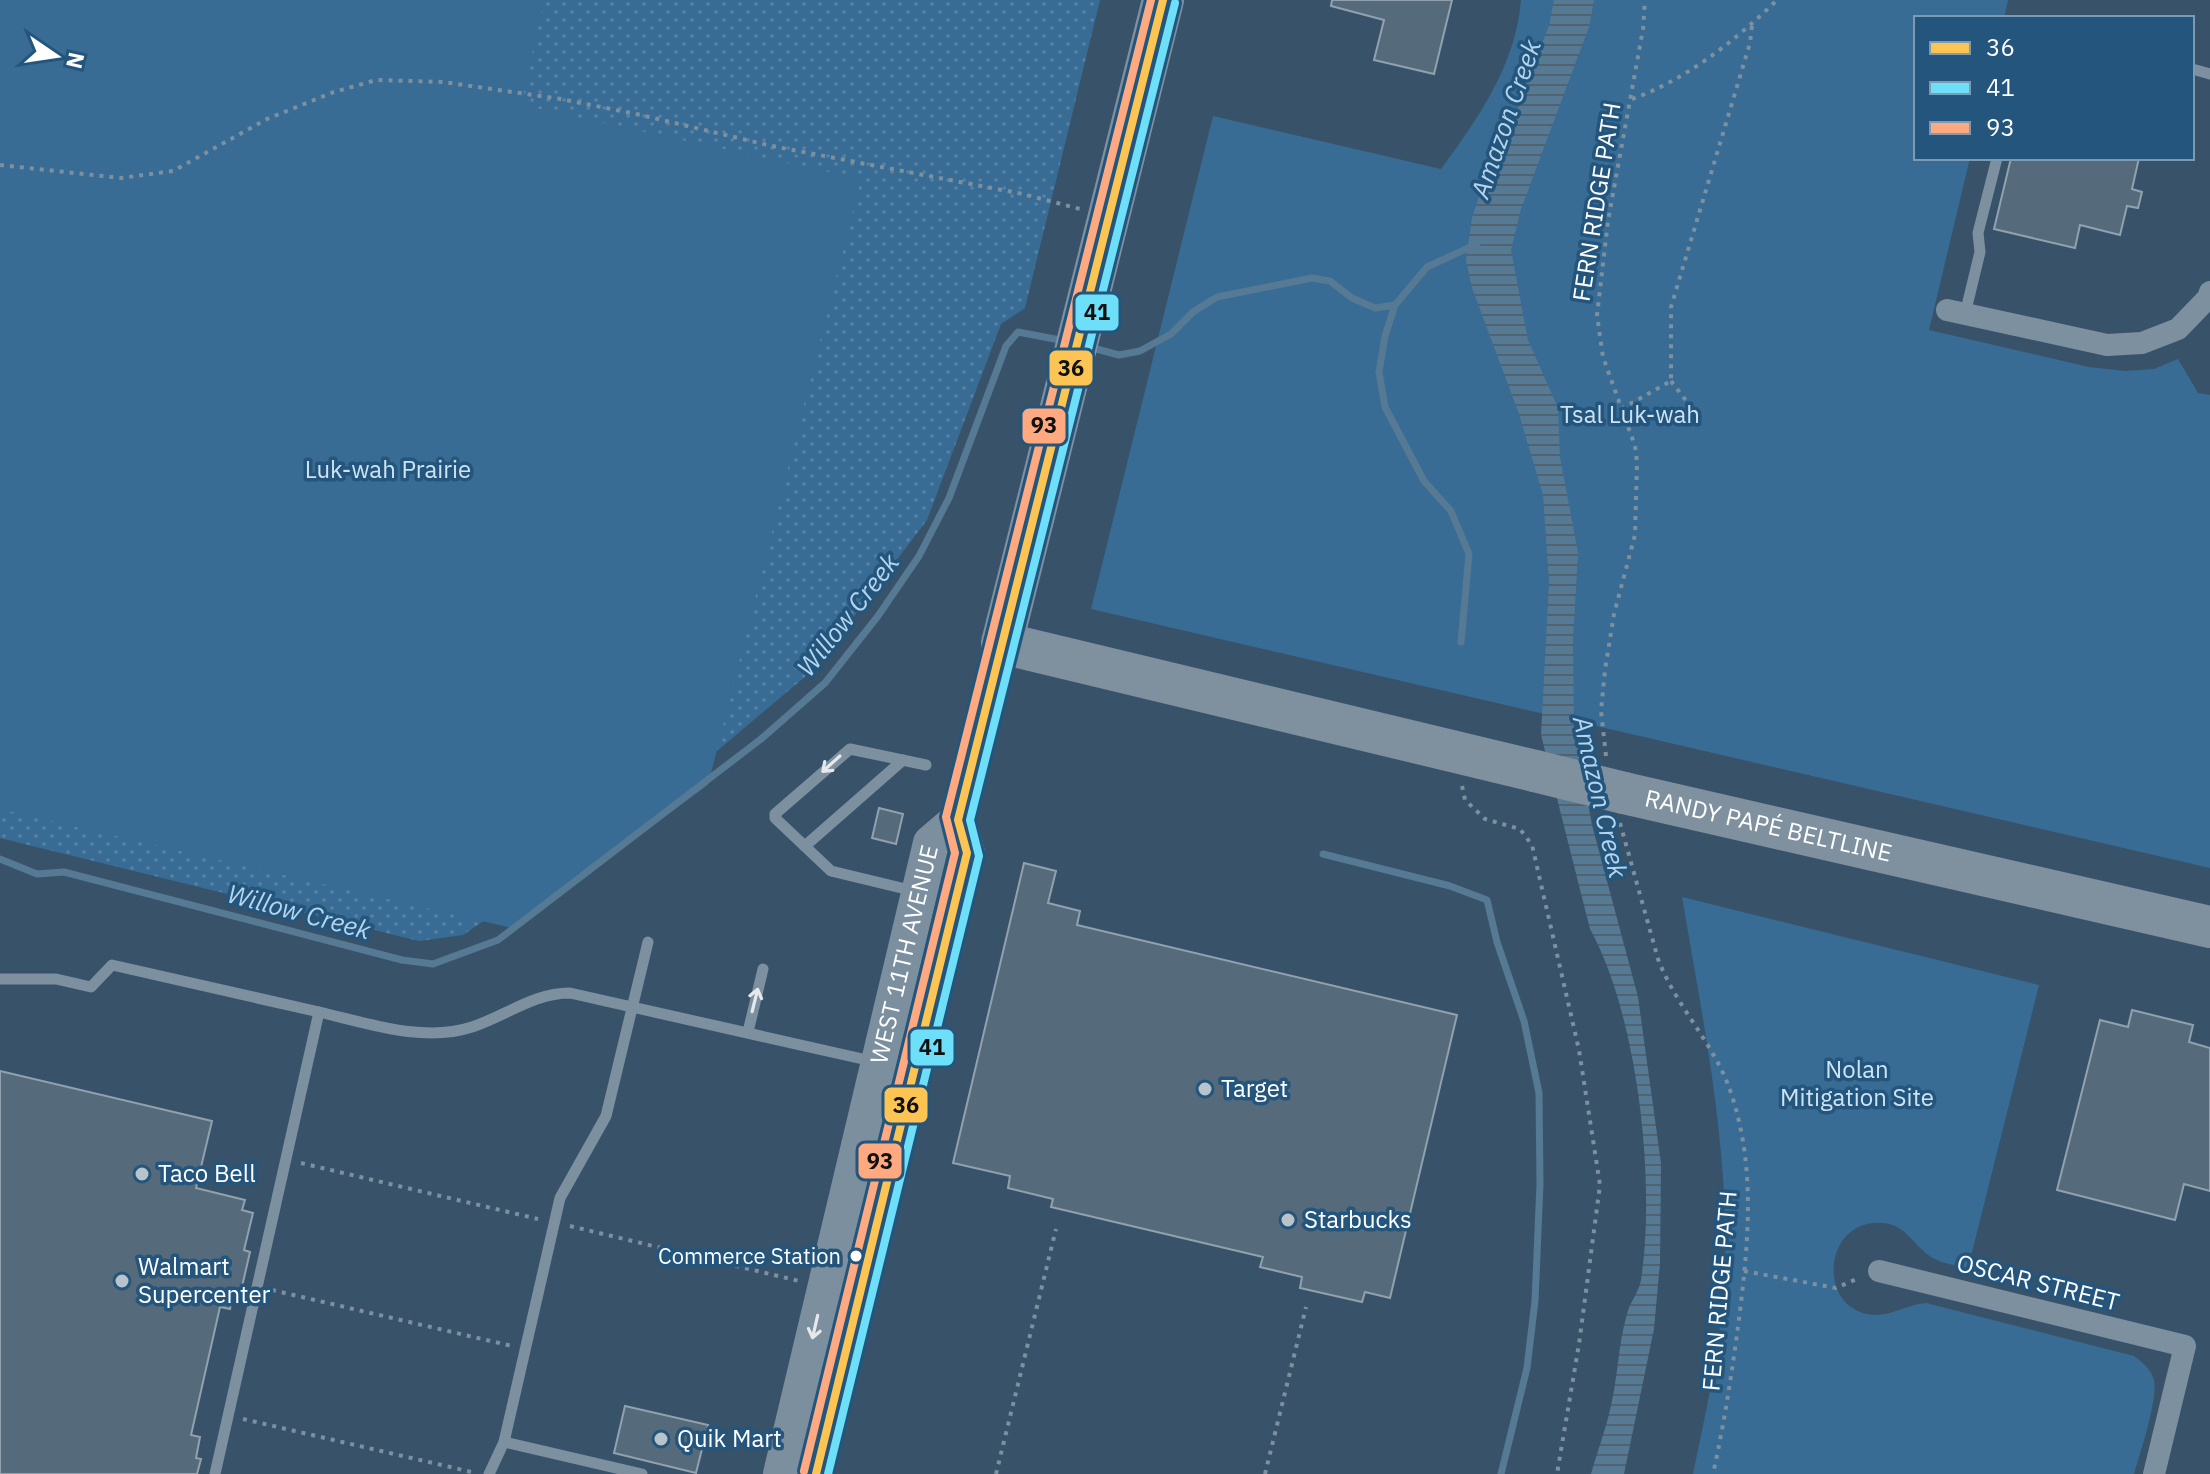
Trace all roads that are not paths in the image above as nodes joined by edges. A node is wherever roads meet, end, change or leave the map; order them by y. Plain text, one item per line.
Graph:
1 (1163, 0) edge
2 (1996, 160) edge
3 (2210, 292) edge
4 (1956, 312) joint
5 (1002, 643) junction
6 (903, 760) junction
7 (926, 765) dead end
8 (958, 820) junction
9 (805, 846) junction
10 (919, 892) junction
11 (2210, 927) edge
12 (648, 942) dead end
13 (763, 969) dead end
14 (0, 979) edge
15 (633, 1005) junction
16 (319, 1012) junction
17 (748, 1032) junction
18 (877, 1076) junction
19 (884, 1188) junction
20 (1879, 1271) road end
21 (504, 1442) junction
22 (215, 1474) edge
23 (489, 1474) edge
24 (642, 1474) edge
25 (781, 1474) edge
26 (816, 1474) edge
27 (2154, 1474) edge

1 - 5 highway, WEST 11TH AVENUE
2 - 4 lane
3 - 4 street
5 - 8 main road, WEST 11TH AVENUE
5 - 11 highway, RANDY PAPÉ BELTLINE, bridge
6 - 7 lane
6 - 9 lane
6 -> 9 lane
8 - 10 main road, WEST 11TH AVENUE
8 - 19 main road, WEST 11TH AVENUE
9 - 10 lane
10 - 18 main road, WEST 11TH AVENUE
12 - 15 lane
17 -> 13 lane
14 - 16 lane
15 - 16 lane
15 - 17 lane
15 - 21 lane
16 - 22 lane
17 - 18 lane
18 - 19 main road
18 -> 25 main road, WEST 11TH AVENUE
19 - 26 main road, WEST 11TH AVENUE
20 - 27 street, OSCAR STREET
21 - 23 lane
21 - 24 lane

